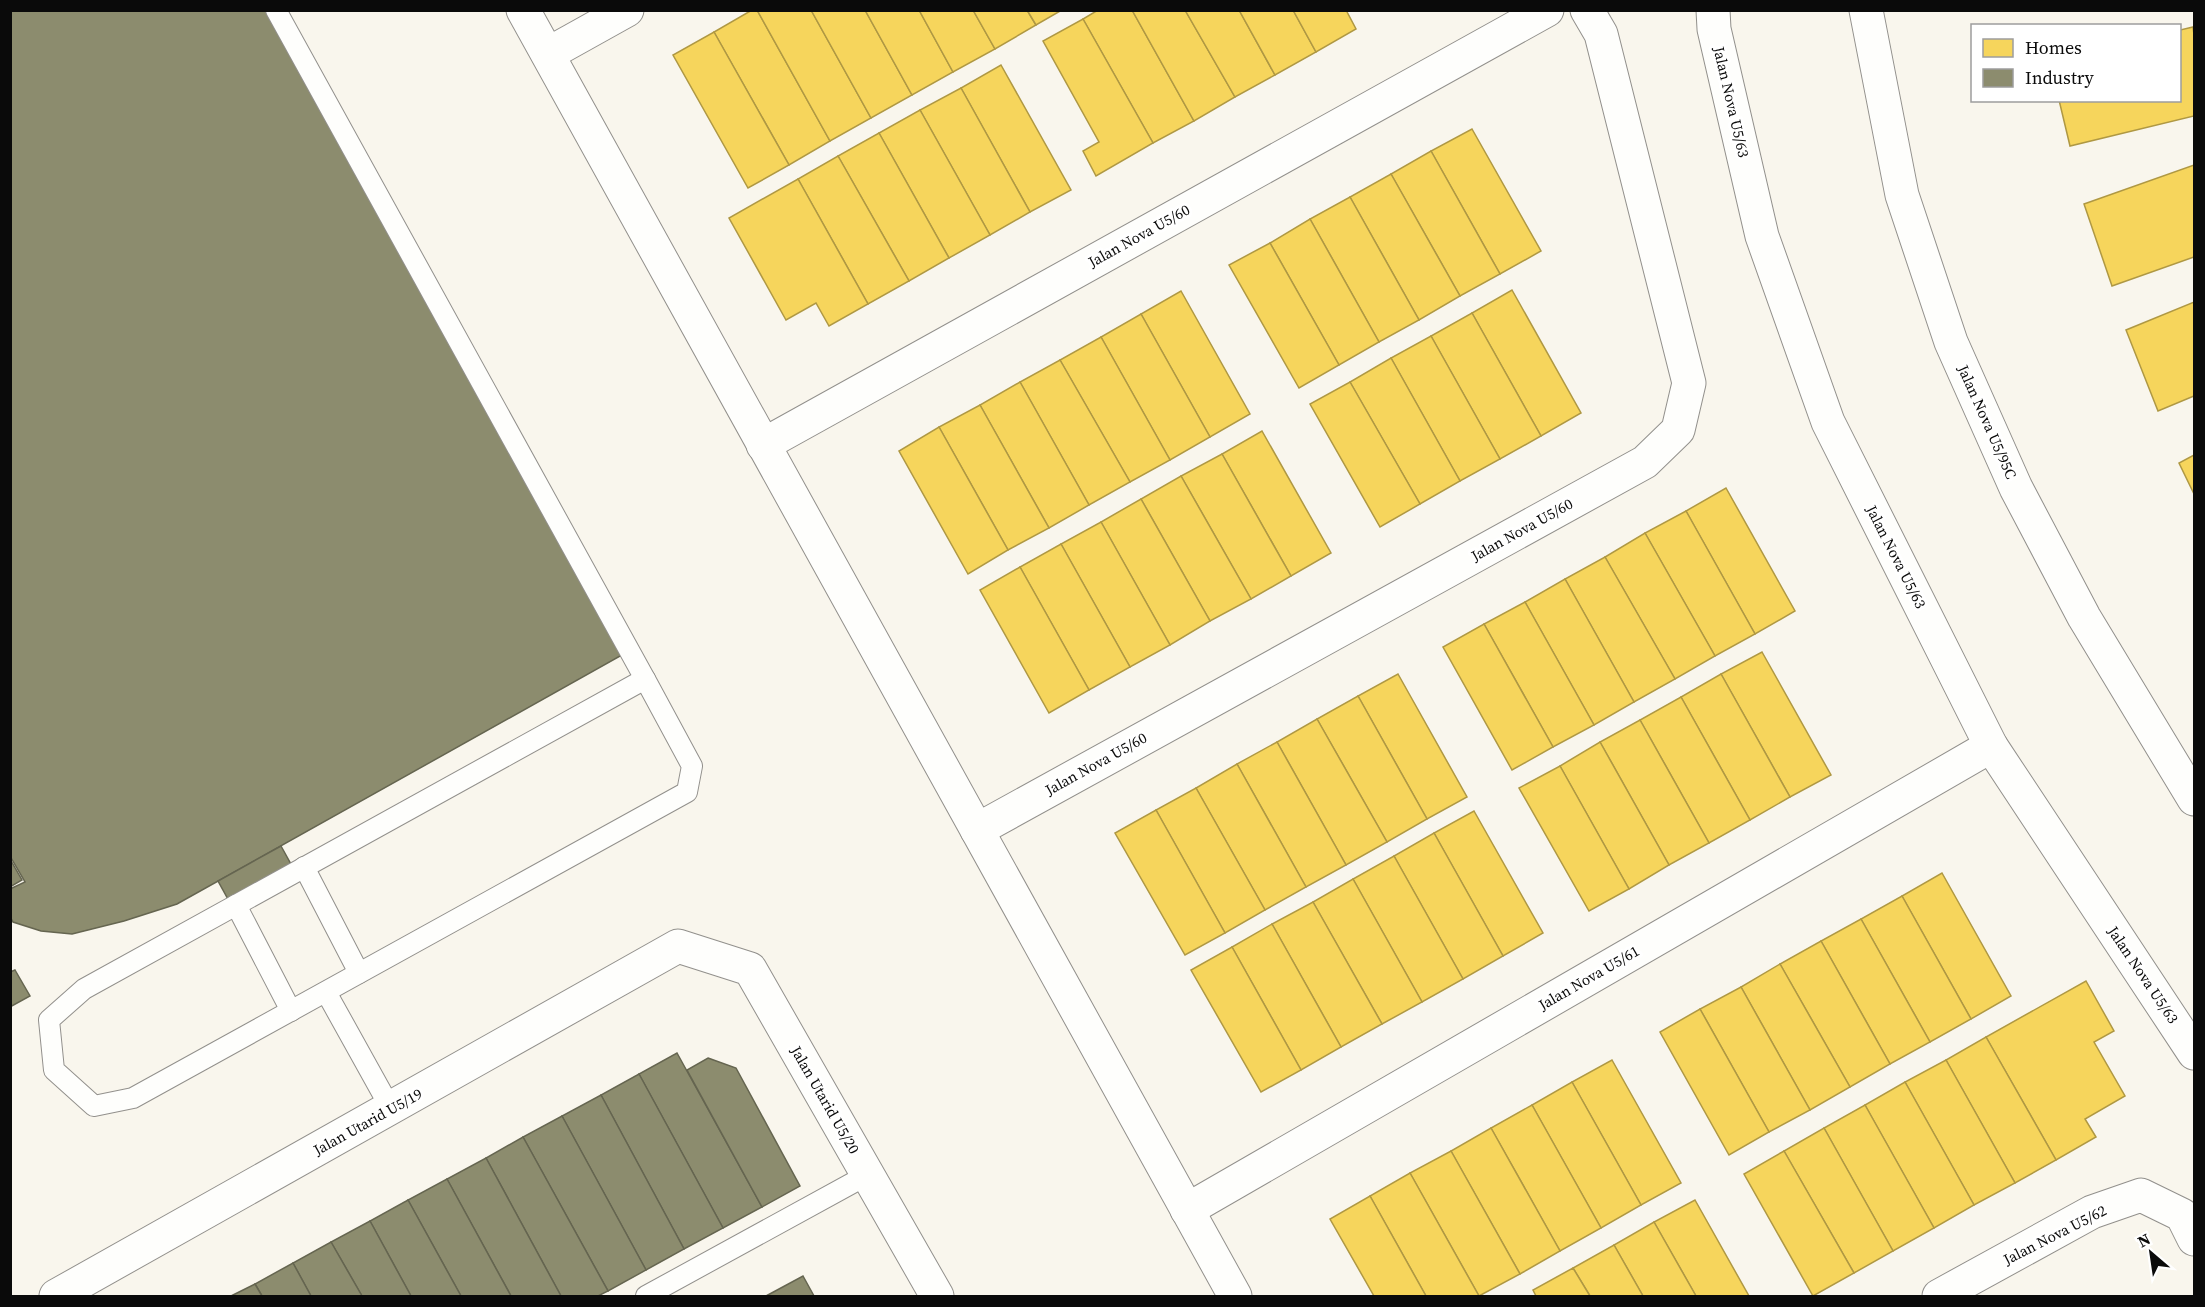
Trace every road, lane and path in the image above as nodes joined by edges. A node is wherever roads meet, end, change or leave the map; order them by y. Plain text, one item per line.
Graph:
1 (276, 10) edge
2 (523, 10) edge
3 (627, 10) edge
4 (1547, 10) edge
5 (1587, 10) edge
6 (1713, 10) edge
7 (1866, 10) edge
8 (548, 54) junction
9 (763, 445) junction
10 (645, 679) junction
11 (1991, 746) junction
12 (2194, 799) edge
13 (977, 830) junction
14 (304, 867) junction
15 (236, 904) junction
16 (678, 946) joint
17 (359, 973) junction
18 (326, 992) junction
19 (291, 1011) junction
20 (2194, 1053) edge
21 (391, 1109) junction
22 (867, 1175) junction
23 (1187, 1210) junction
24 (2194, 1239) edge
25 (56, 1296) edge
26 (646, 1296) edge
27 (937, 1296) edge
28 (1235, 1296) edge
29 (1939, 1296) edge

1 - 10 lane
2 - 8 street
3 - 8 street
4 - 9 street, Jalan Nova U5/60
5 - 13 street, Jalan Nova U5/60
6 - 11 street, Jalan Nova U5/63
7 - 12 street, Jalan Nova U5/95C
8 - 9 street
9 - 13 street
10 - 14 lane
10 - 17 lane
11 - 20 street, Jalan Nova U5/63
11 - 23 street, Jalan Nova U5/61
13 - 23 street
14 - 15 lane
14 - 17 lane
15 - 19 lane
15 - 19 lane
16 - 21 street, Jalan Utarid U5/19
16 - 22 street, Jalan Utarid U5/20
17 - 18 lane
18 - 19 lane
18 - 21 lane
21 - 25 street, Jalan Utarid U5/19
22 - 26 lane
22 - 27 street, Jalan Utarid U5/20
23 - 28 street
24 - 29 street, Jalan Nova U5/62

